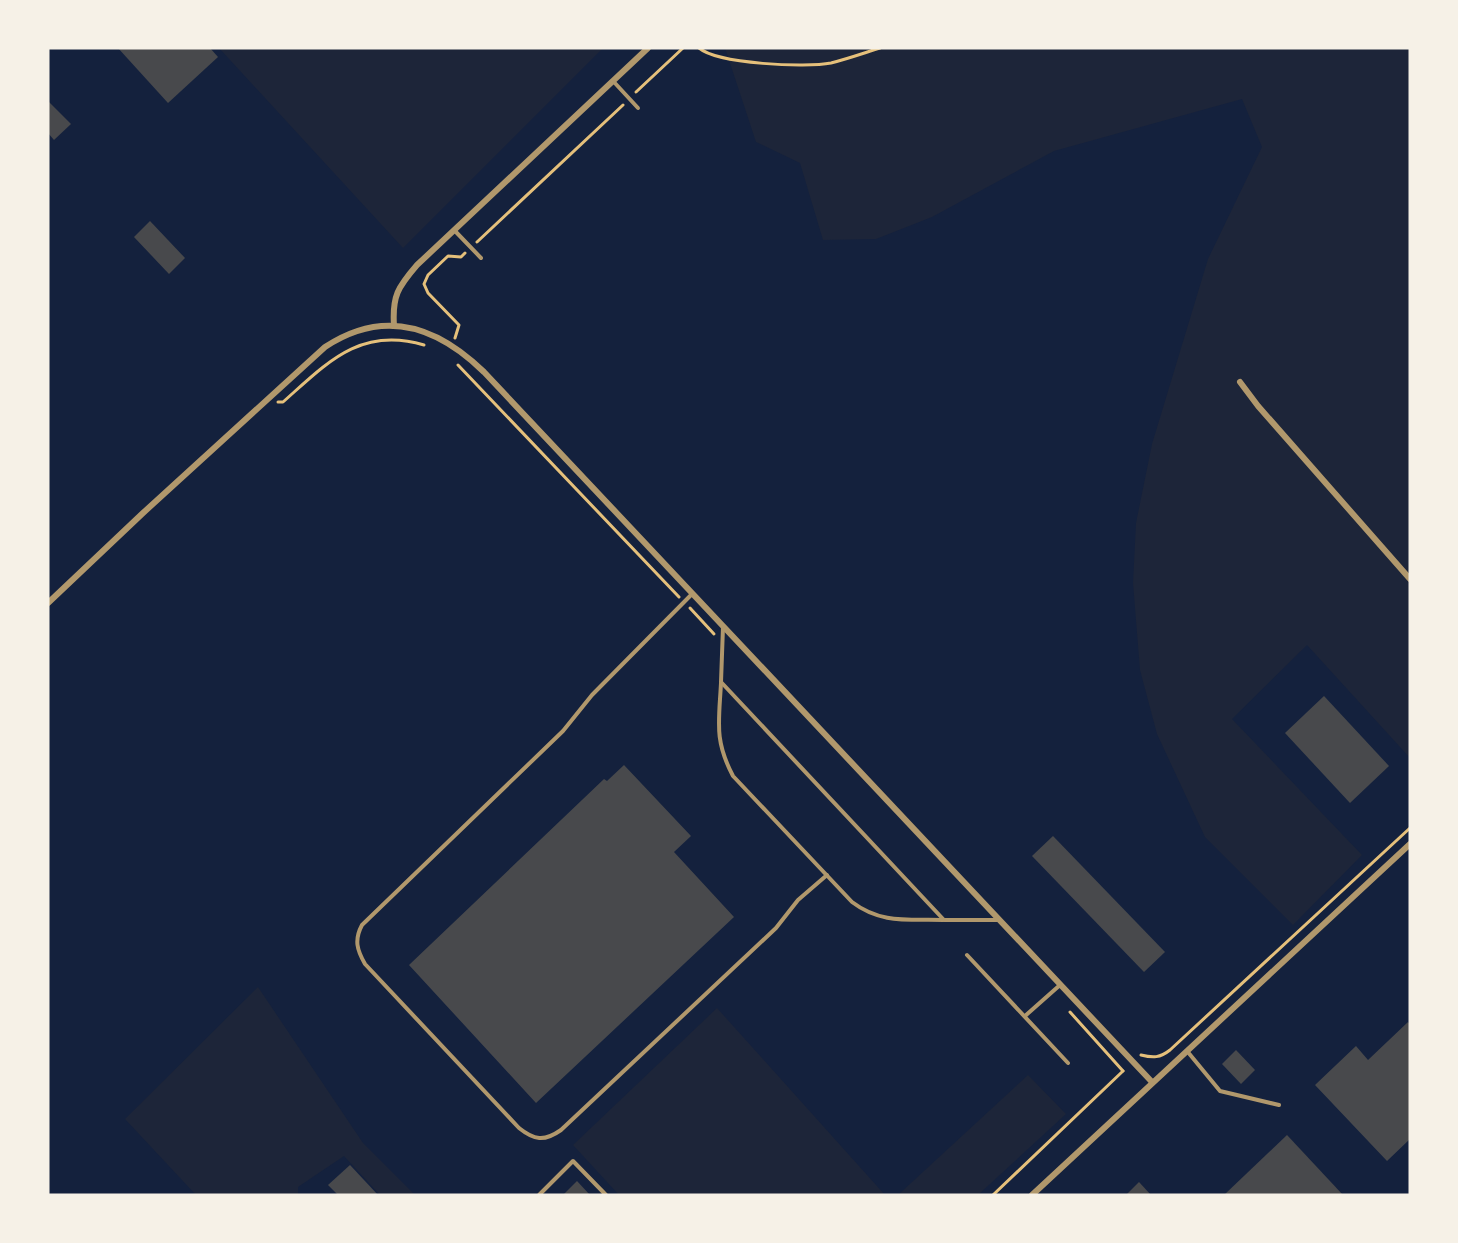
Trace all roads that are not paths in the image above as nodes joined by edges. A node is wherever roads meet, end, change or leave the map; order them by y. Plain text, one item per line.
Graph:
1 (648, 48) edge
2 (612, 81) junction
3 (638, 108) dead end
4 (454, 230) junction
5 (481, 258) dead end
6 (394, 326) junction
7 (1240, 382) dead end
8 (1410, 579) edge
9 (692, 594) junction
10 (48, 603) edge
11 (723, 627) junction
12 (721, 682) junction
13 (1410, 844) edge
14 (827, 876) junction
15 (944, 920) junction
16 (999, 921) junction
17 (967, 954) dead end
18 (1060, 985) junction
19 (1024, 1017) junction
20 (1186, 1050) junction
21 (1068, 1063) dead end
22 (1152, 1082) junction
23 (1279, 1105) dead end
24 (539, 1195) edge
25 (606, 1195) edge
26 (1032, 1195) edge

1 - 2 street
2 - 3 lane
2 - 4 street
4 - 5 lane
4 - 6 street
6 - 9 street
6 - 10 street
7 - 8 street
9 - 11 street
9 - 14 lane
11 - 12 lane
11 - 16 street
12 - 14 lane
12 - 15 lane
13 - 20 street
14 - 15 lane
15 - 16 lane
16 - 18 street
17 - 19 lane
18 - 19 lane
18 - 22 street
19 - 21 lane
20 - 22 street
20 - 23 lane
22 - 26 street
24 - 25 lane

